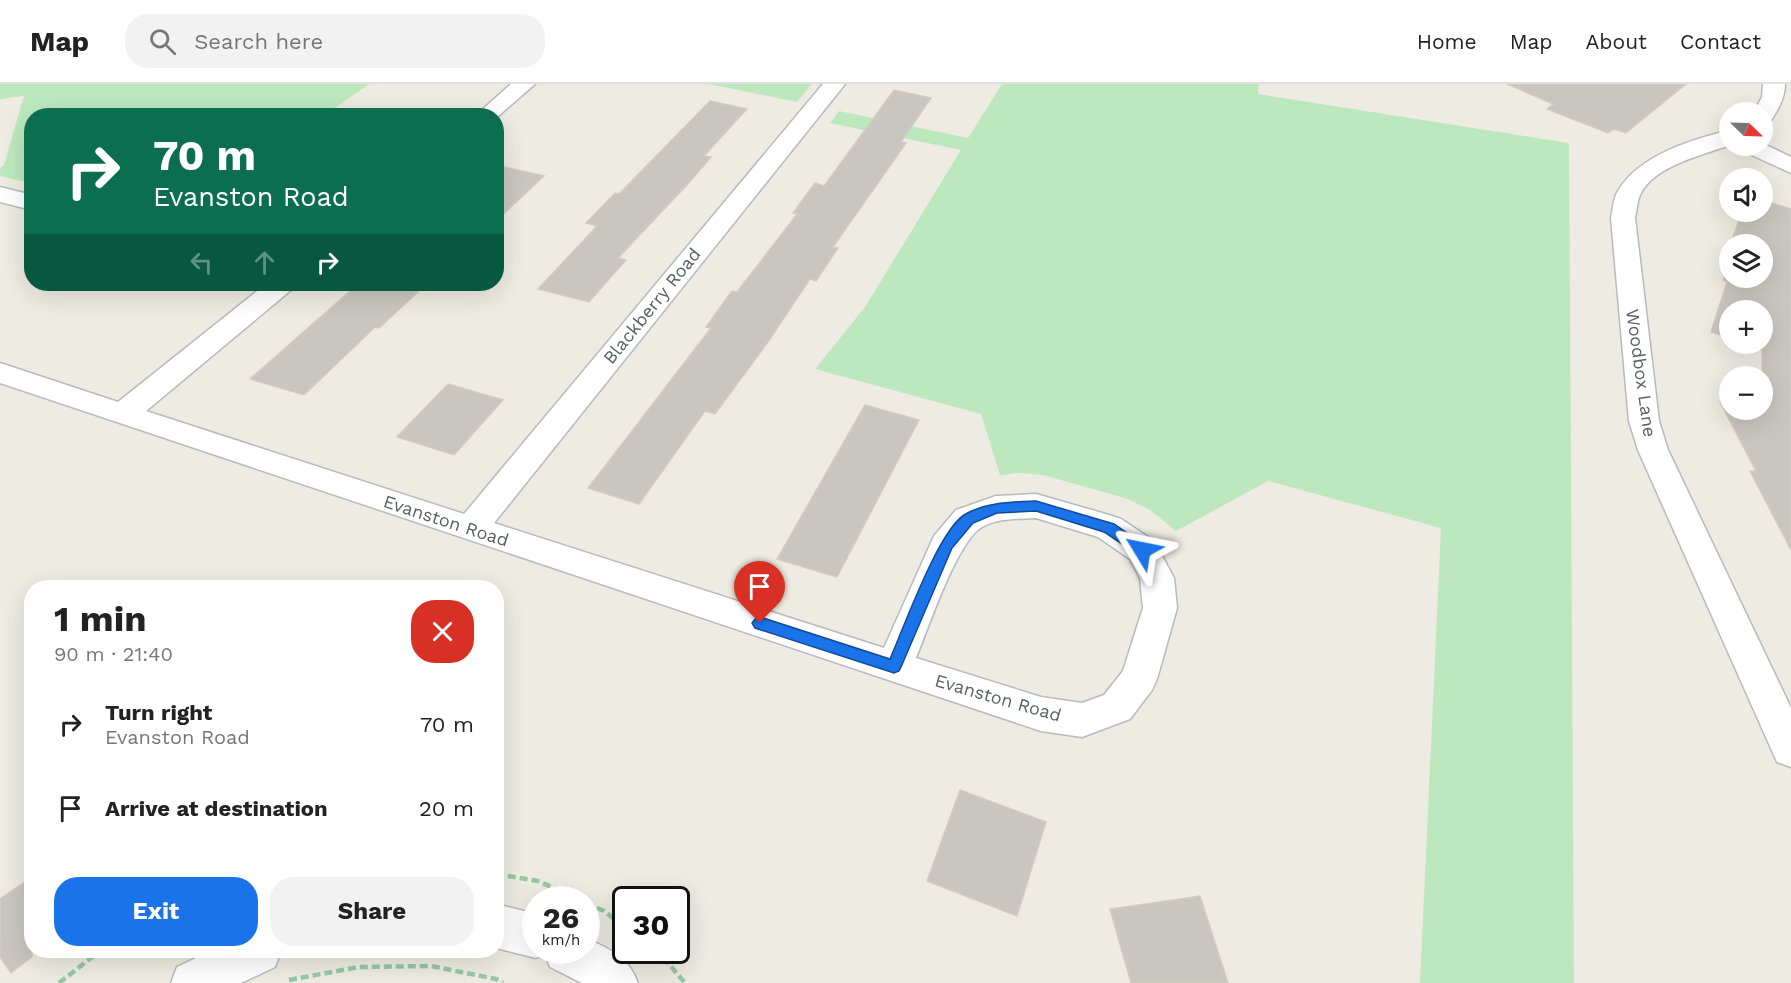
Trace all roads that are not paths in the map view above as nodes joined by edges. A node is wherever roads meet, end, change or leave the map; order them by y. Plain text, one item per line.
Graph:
1 (524, 84) edge
2 (834, 84) edge
3 (1774, 84) edge
4 (1770, 102) edge
5 (496, 108) edge
6 (1719, 141) edge
7 (1771, 156) edge
8 (1791, 166) edge
9 (0, 194) edge
10 (24, 201) edge
11 (273, 291) edge
12 (0, 373) edge
13 (123, 414) junction
14 (470, 529) junction
15 (894, 667) junction
16 (1781, 709) edge
17 (1791, 749) edge
18 (504, 928) edge
19 (522, 932) edge
20 (245, 958) edge
21 (591, 964) edge
22 (193, 983) edge
23 (616, 983) edge

1 - 5 street
2 - 14 street, Blackberry Road
3 - 4 street
6 - 16 street, Woodbox Lane
7 - 8 street
9 - 10 street
11 - 13 street
12 - 13 street, Evanston Road
13 - 14 street, Evanston Road
14 - 15 street, Evanston Road
15 - 15 street, Evanston Road
16 - 17 street, Woodbox Lane
18 - 19 street
20 - 22 street
21 - 23 street

